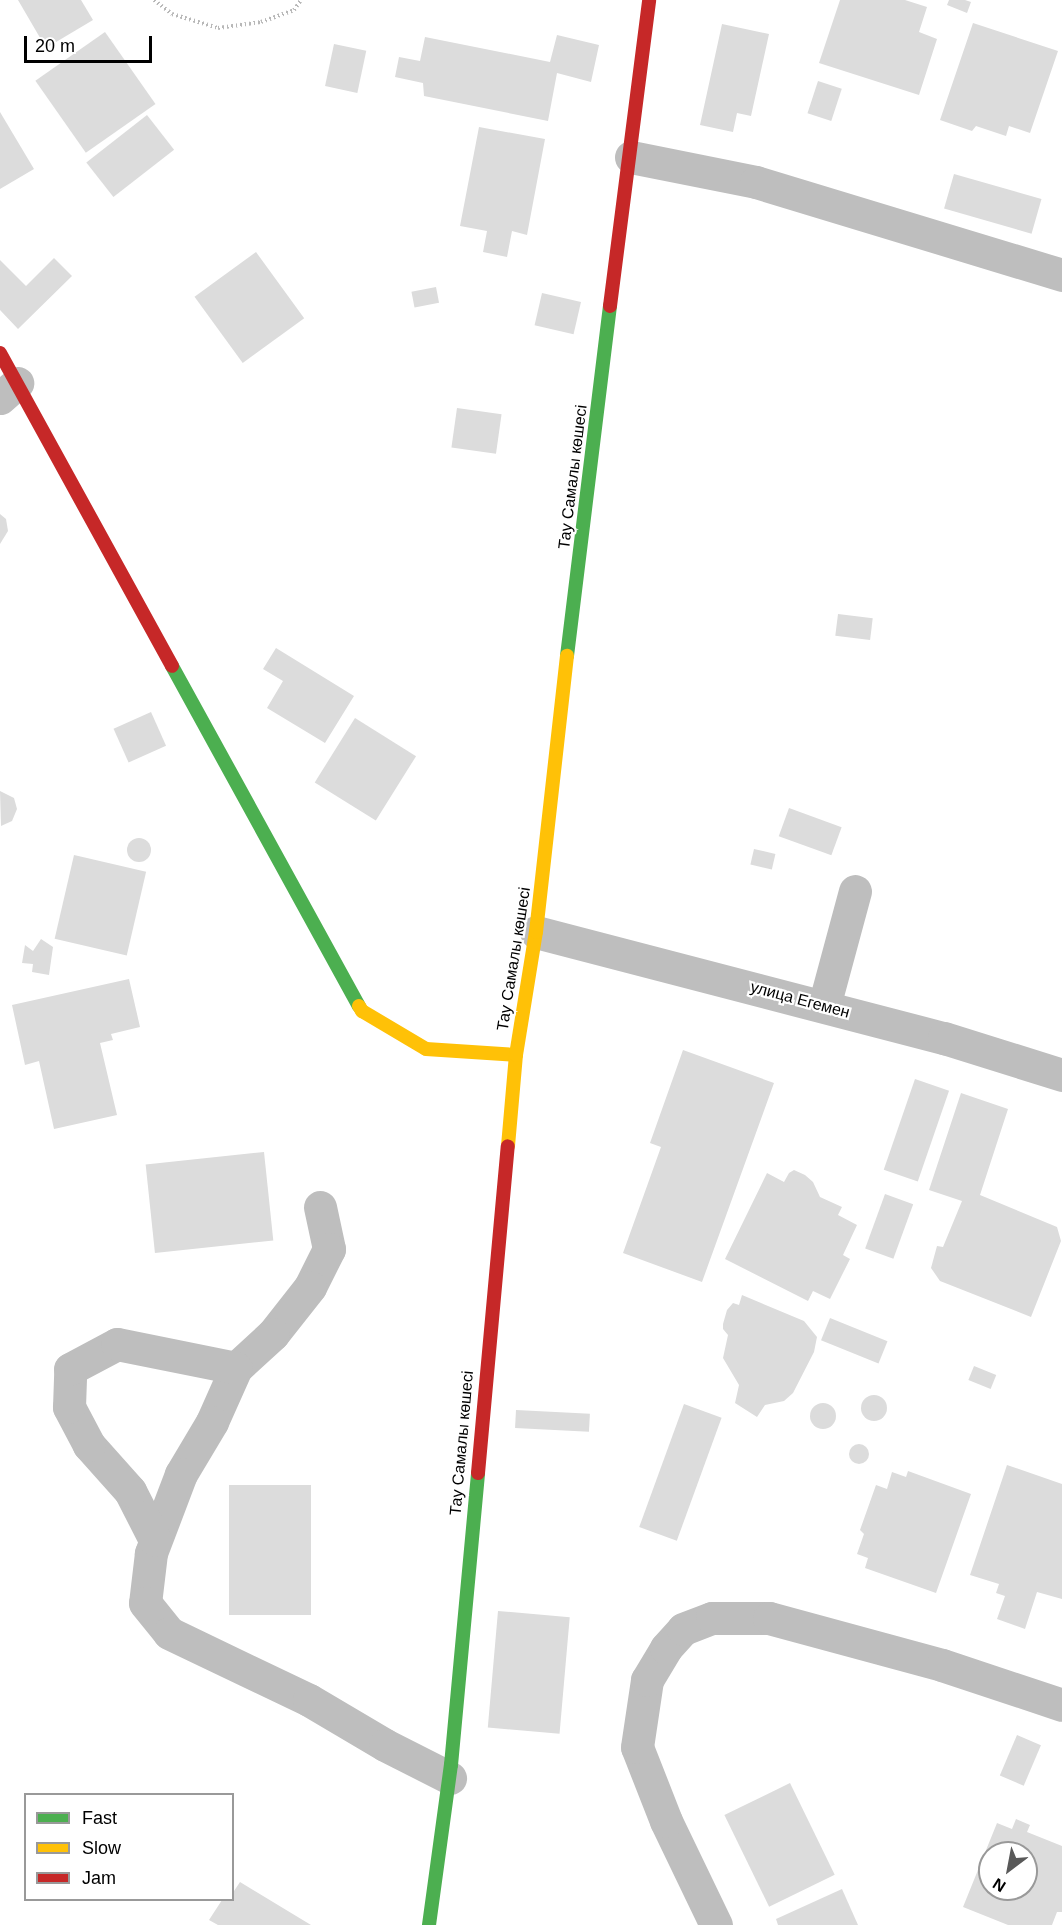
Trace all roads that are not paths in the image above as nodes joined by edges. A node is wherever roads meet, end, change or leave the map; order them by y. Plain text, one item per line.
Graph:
1 (649, 0) edge
2 (631, 156) junction
3 (1062, 275) edge
4 (0, 353) edge
5 (9, 391) edge
6 (855, 891) dead end
7 (536, 932) junction
8 (824, 1006) junction
9 (516, 1055) junction
10 (1062, 1075) edge
11 (320, 1207) dead end
12 (236, 1368) junction
13 (156, 1540) junction
14 (1062, 1705) edge
15 (450, 1778) junction
16 (429, 1925) edge
17 (716, 1925) edge

1 - 2 street, Тау Самалы көшесі
2 - 3 street
2 - 7 street, Тау Самалы көшесі
4 - 5 street
5 - 9 street
6 - 8 street
7 - 8 street, улица Егемен
7 - 9 street, Тау Самалы көшесі
8 - 10 street, улица Егемен
9 - 15 street, Тау Самалы көшесі
11 - 12 street
12 - 13 street
12 - 13 street
13 - 15 street
14 - 17 street
15 - 16 street, Тау Самалы көшесі

